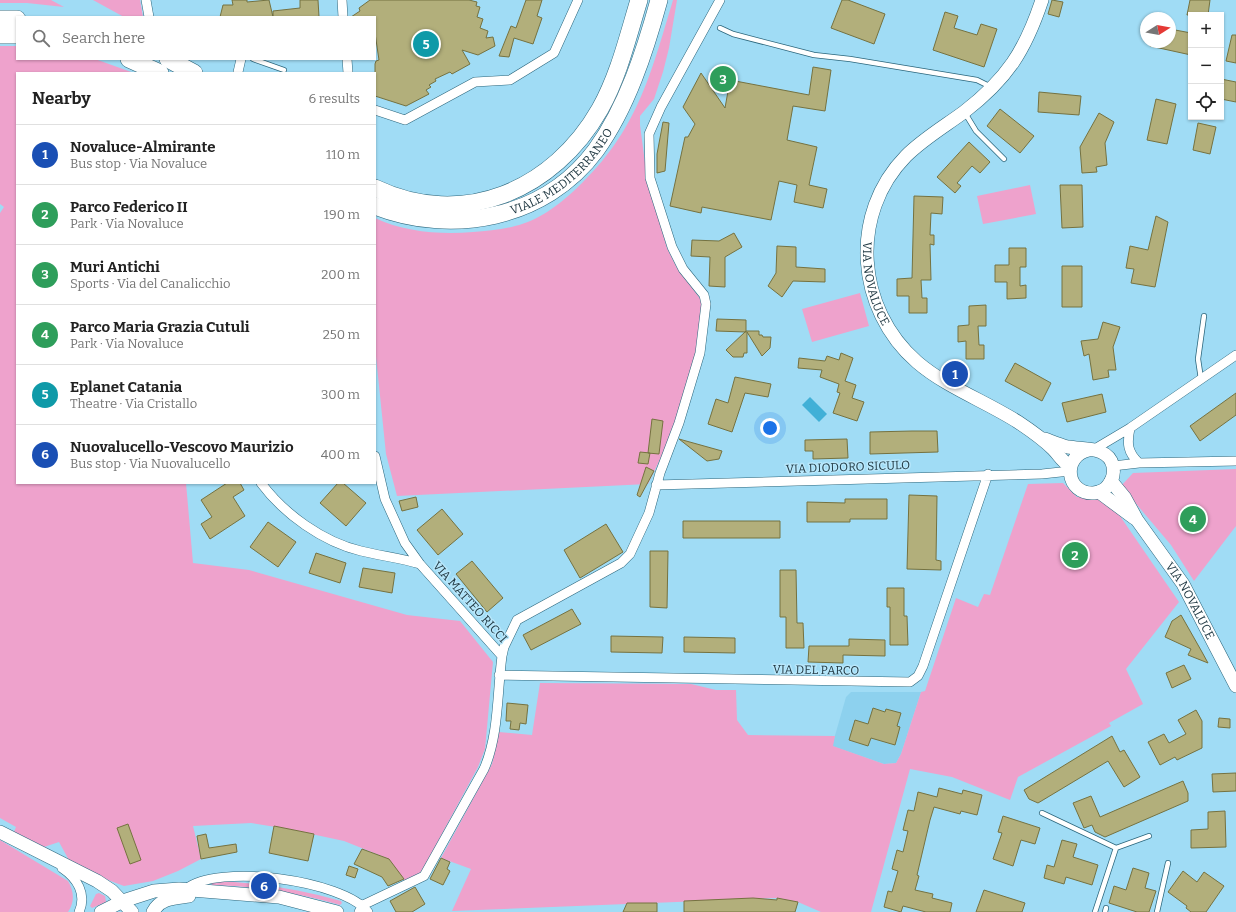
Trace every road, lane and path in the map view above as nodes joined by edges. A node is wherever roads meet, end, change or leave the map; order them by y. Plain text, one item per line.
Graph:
1 (146, 0) edge
2 (342, 0) edge
3 (578, 0) edge
4 (639, 0) edge
5 (659, 0) edge
6 (720, 0) edge
7 (1042, 0) edge
8 (149, 16) edge
9 (343, 16) edge
10 (0, 19) edge
11 (16, 19) edge
12 (720, 28) dead end
13 (0, 35) edge
14 (16, 35) edge
15 (131, 60) edge
16 (170, 60) edge
17 (241, 60) edge
18 (256, 60) edge
19 (347, 60) edge
20 (284, 70) dead end
21 (158, 72) edge
22 (192, 72) edge
23 (238, 72) edge
24 (348, 72) edge
25 (992, 88) junction
26 (376, 110) edge
27 (964, 112) junction
28 (1004, 159) dead end
29 (376, 188) edge
30 (376, 206) edge
31 (1204, 316) dead end
32 (1236, 355) edge
33 (1201, 379) junction
34 (1130, 428) junction
35 (1038, 436) junction
36 (1111, 440) junction
37 (1091, 450) junction
38 (376, 460) edge
39 (1236, 461) edge
40 (1111, 462) junction
41 (1138, 463) junction
42 (1071, 473) junction
43 (988, 474) junction
44 (1042, 474) junction
45 (1111, 481) junction
46 (262, 484) edge
47 (656, 485) junction
48 (1099, 492) junction
49 (1137, 520) junction
50 (420, 564) junction
51 (502, 656) junction
52 (499, 675) junction
53 (1236, 686) edge
54 (1042, 813) dead end
55 (0, 832) edge
56 (1149, 836) dead end
57 (1116, 848) junction
58 (46, 857) junction
59 (1168, 863) dead end
60 (186, 889) junction
61 (222, 892) junction
62 (123, 901) junction
63 (363, 910) edge
64 (79, 912) edge
65 (101, 912) edge
66 (132, 912) edge
67 (153, 912) edge
68 (337, 912) edge
69 (1095, 912) edge
70 (1157, 912) edge

1 - 8 street
2 - 9 street
3 - 26 street
4 - 29 highway, VIALE MEDITERRANEO
5 - 30 highway, VIALE MEDITERRANEO
6 - 47 street
7 - 25 main road, VIA NOVALUCE
10 - 11 highway
12 - 25 lane
13 - 14 highway
15 - 21 highway
16 - 22 highway
17 - 23 street
18 - 20 lane
19 - 24 street
25 - 27 main road, VIA NOVALUCE
27 - 28 lane
27 - 35 main road, VIA NOVALUCE
31 - 33 lane
32 - 33 street
33 - 34 street
34 - 36 street
34 - 41 street
35 - 37 main road
35 - 42 main road
36 - 37 street
36 - 40 street
37 - 40 main road
37 - 42 main road
38 - 50 street, VIA MATTEO RICCI
39 - 41 street
40 - 41 street
40 - 45 main road
42 - 44 street
42 - 44 street
42 - 48 main road
43 - 44 street, VIA DIODORO SICULO
43 - 47 street, VIA DIODORO SICULO
43 - 52 street, VIA DEL PARCO
45 - 48 main road
45 - 49 main road
46 - 50 street, VIA MATTEO RICCI
47 - 51 street
48 - 49 main road
49 - 53 main road, VIA NOVALUCE
50 - 51 street, VIA MATTEO RICCI
51 - 52 street
52 - 63 street
54 - 57 lane
55 - 58 main road
56 - 57 lane
57 - 69 lane
58 - 62 main road
58 - 64 street
59 - 70 lane
60 - 61 main road
60 - 62 main road
60 - 63 street
61 - 67 main road
61 - 68 main road
62 - 65 main road
62 - 66 main road

